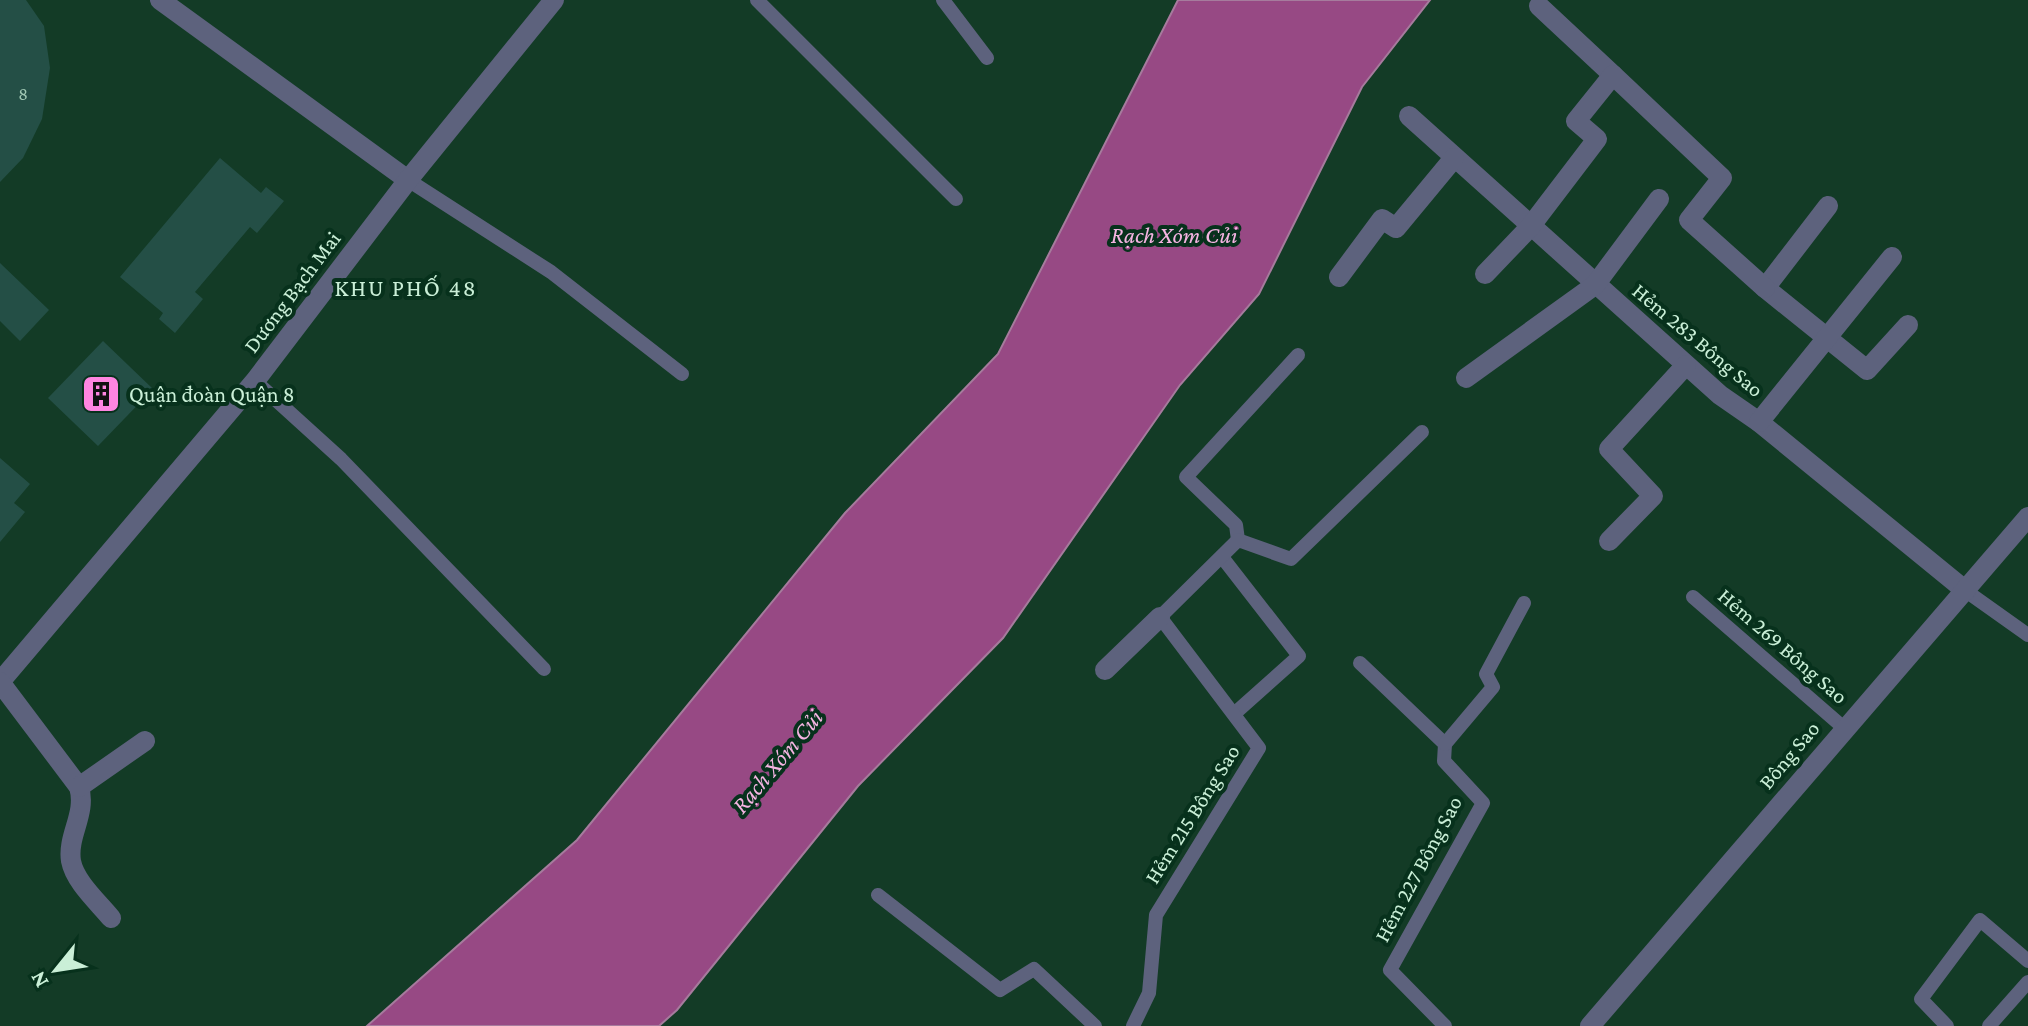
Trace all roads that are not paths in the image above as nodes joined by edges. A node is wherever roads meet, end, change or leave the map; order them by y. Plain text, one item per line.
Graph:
1 (160, 0) edge
2 (554, 0) edge
3 (757, 0) edge
4 (943, 0) edge
5 (1539, 6) dead end
6 (987, 58) dead end
7 (1613, 75) junction
8 (1409, 116) dead end
9 (1454, 158) junction
10 (408, 180) junction
11 (956, 199) dead end
12 (1659, 199) dead end
13 (1828, 206) dead end
14 (1530, 227) junction
15 (1892, 257) dead end
16 (1485, 274) dead end
17 (1339, 277) dead end
18 (1595, 285) junction
19 (1765, 288) junction
20 (1908, 325) dead end
21 (1827, 338) junction
22 (1298, 355) dead end
23 (1686, 365) junction
24 (682, 374) dead end
25 (1466, 378) dead end
26 (255, 381) junction
27 (1759, 422) junction
28 (1422, 432) dead end
29 (2028, 517) edge
30 (1238, 540) junction
31 (1609, 541) dead end
32 (1222, 557) junction
33 (1966, 591) junction
34 (1693, 597) dead end
35 (1524, 603) dead end
36 (1160, 617) junction
37 (2028, 635) edge
38 (1360, 663) dead end
39 (544, 669) dead end
40 (1105, 670) dead end
41 (0, 682) edge
42 (1234, 714) junction
43 (1844, 728) junction
44 (145, 741) dead end
45 (1445, 744) junction
46 (79, 787) junction
47 (878, 895) dead end
48 (111, 918) dead end
49 (2028, 961) edge
50 (2028, 982) edge
51 (1095, 1026) edge
52 (1133, 1026) edge
53 (1445, 1026) edge
54 (1590, 1026) edge
55 (1947, 1026) edge
56 (1989, 1026) edge

1 - 10 street
2 - 10 street, Dương Bạch Mai
3 - 11 lane
4 - 6 lane
5 - 7 street
7 - 14 street
7 - 19 street
8 - 9 street, Hẻm 283 Bông Sao
9 - 14 street, Hẻm 283 Bông Sao
9 - 17 street
10 - 24 lane
10 - 26 street, Dương Bạch Mai
12 - 18 street
13 - 19 street
14 - 16 street
14 - 18 street, Hẻm 283 Bông Sao
15 - 21 street
18 - 23 street, Hẻm 283 Bông Sao
18 - 25 street
19 - 21 street
20 - 21 street
21 - 27 street
22 - 30 lane
23 - 27 street, Hẻm 283 Bông Sao
23 - 31 street
26 - 39 lane
26 - 41 street, Dương Bạch Mai
27 - 33 street, Hẻm 283 Bông Sao
28 - 30 lane
29 - 33 street, Bông Sao
30 - 32 lane
32 - 36 lane
32 - 42 lane
33 - 37 lane
33 - 43 street, Bông Sao
34 - 43 lane, Hẻm 269 Bông Sao
35 - 45 lane
36 - 40 street
36 - 42 lane, Hẻm 215 Bông Sao
38 - 45 lane, Hẻm 227 Bông Sao
41 - 46 street
42 - 52 lane, Hẻm 215 Bông Sao
43 - 54 street, Bông Sao
44 - 46 street
45 - 53 lane, Hẻm 227 Bông Sao
46 - 48 street
47 - 51 lane
49 - 55 lane
50 - 56 lane

